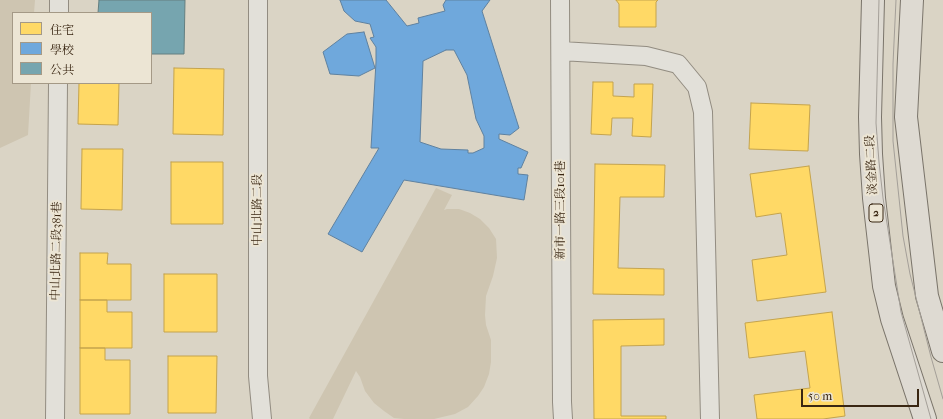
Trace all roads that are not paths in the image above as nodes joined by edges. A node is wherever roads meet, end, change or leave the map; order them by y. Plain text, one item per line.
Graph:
1 (59, 0) edge
2 (258, 0) edge
3 (560, 0) edge
4 (873, 0) edge
5 (912, 0) edge
6 (59, 12) edge
7 (561, 51) junction
8 (58, 84) edge
9 (943, 351) edge
10 (55, 419) edge
11 (262, 419) edge
12 (563, 419) edge
13 (710, 419) edge
14 (925, 419) edge

1 - 6 street
2 - 11 street, 中山北路二段
3 - 7 street, 新市一路三段101巷
4 - 14 main road, 淡金路二段 / 2
5 - 9 main road
7 - 12 street, 新市一路三段101巷
7 - 13 street
8 - 10 street, 中山北路二段381巷

